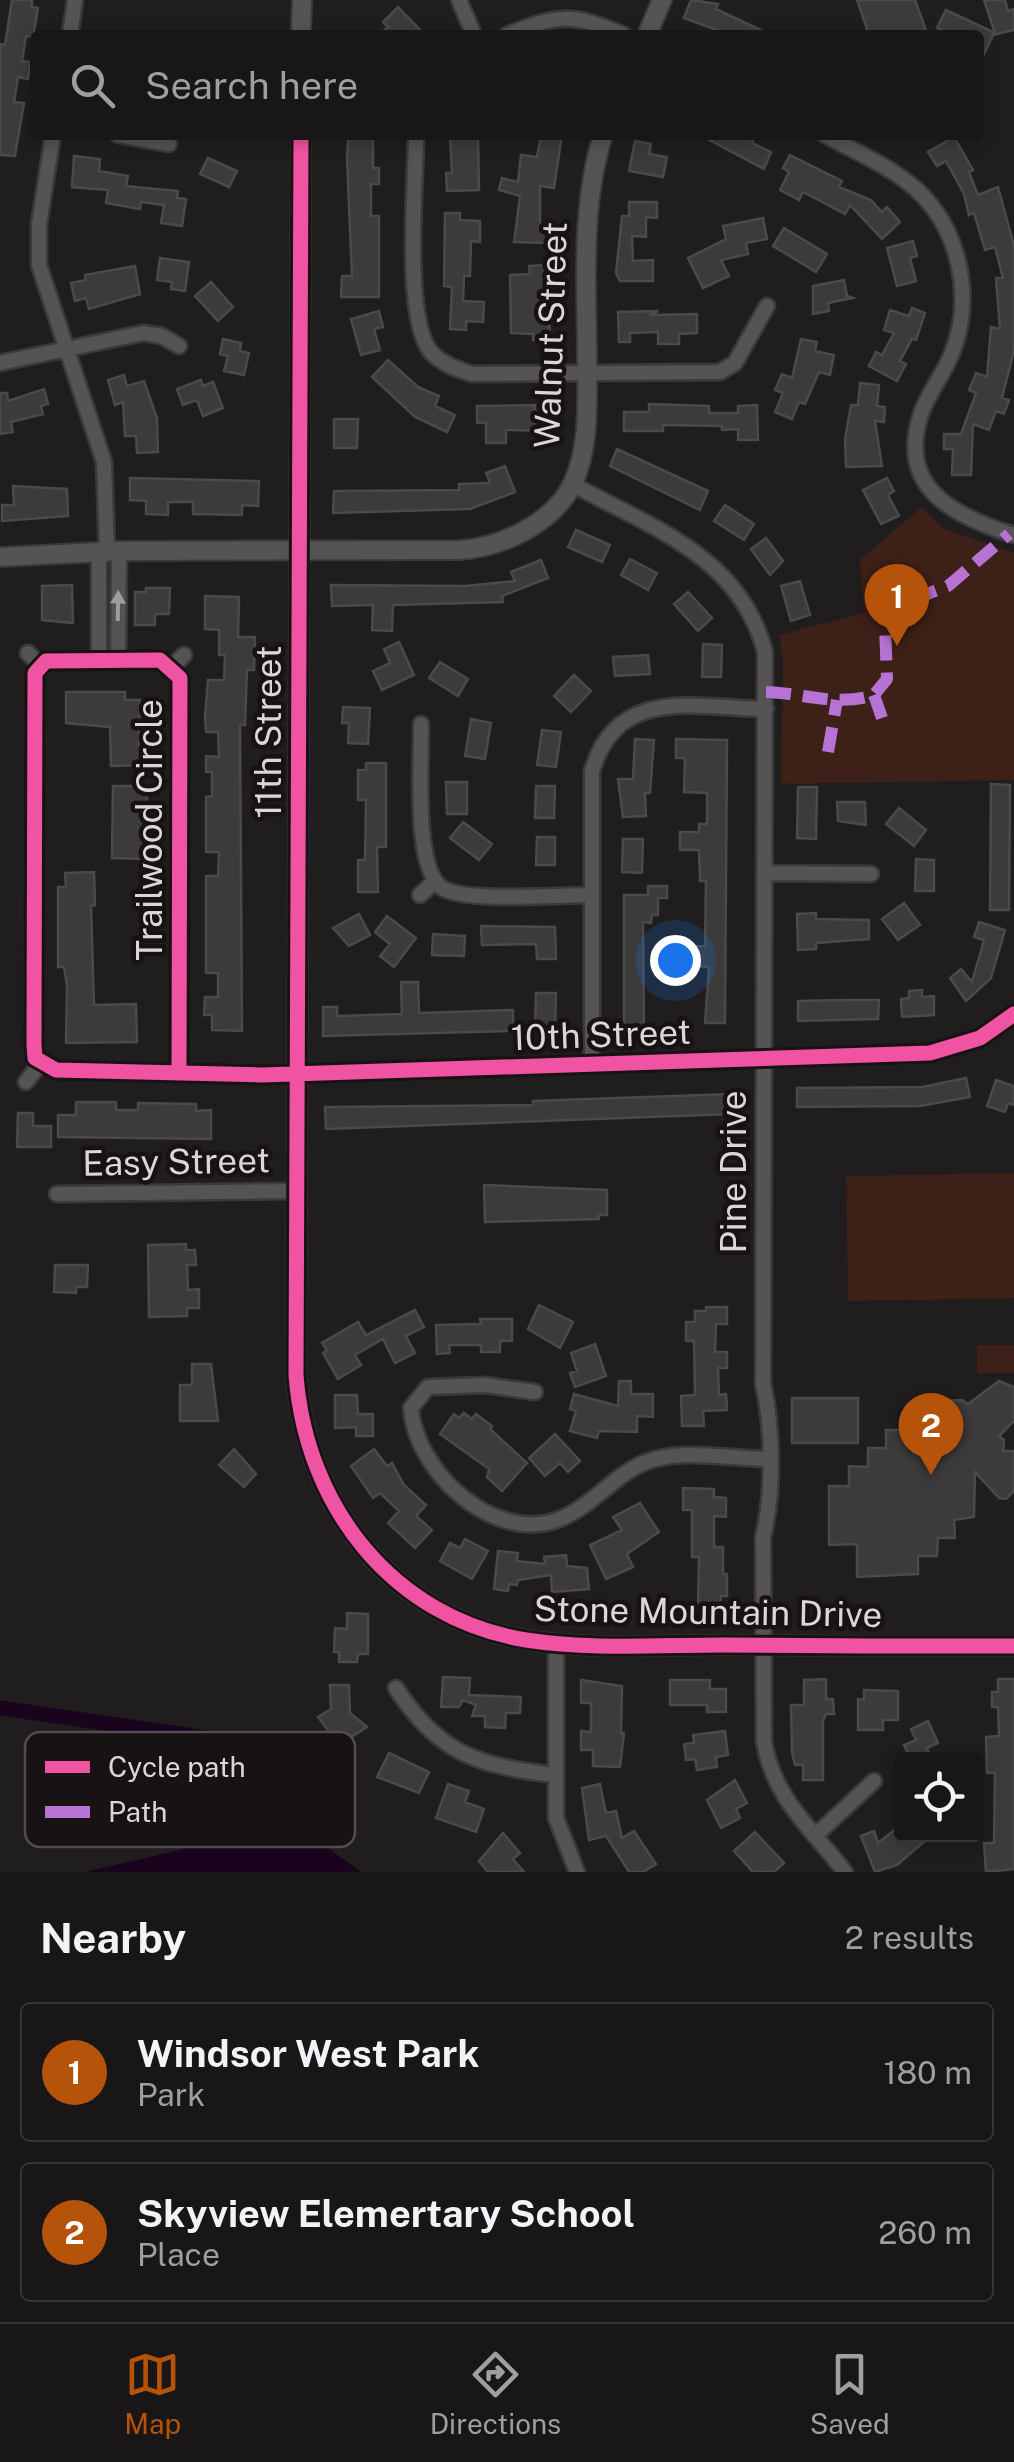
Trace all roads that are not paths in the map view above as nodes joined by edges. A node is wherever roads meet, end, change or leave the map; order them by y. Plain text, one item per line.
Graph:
1 (75, 0) edge
2 (302, 0) edge
3 (459, 0) edge
4 (662, 0) edge
5 (71, 30) edge
6 (302, 30) edge
7 (472, 30) edge
8 (518, 30) edge
9 (610, 30) edge
10 (649, 30) edge
11 (52, 140) edge
12 (146, 140) edge
13 (301, 140) edge
14 (416, 140) edge
15 (603, 140) edge
16 (833, 140) edge
17 (169, 144) dead end
18 (768, 306) dead end
19 (179, 346) dead end
20 (65, 348) junction
21 (0, 363) edge
22 (587, 375) junction
23 (572, 484) junction
24 (1014, 536) edge
25 (300, 550) junction
26 (108, 551) junction
27 (0, 557) edge
28 (28, 652) dead end
29 (184, 655) dead end
30 (98, 660) junction
31 (118, 660) junction
32 (40, 665) junction
33 (172, 667) junction
34 (766, 710) junction
35 (422, 724) dead end
36 (766, 873) junction
37 (871, 874) dead end
38 (434, 882) junction
39 (420, 895) dead end
40 (592, 896) junction
41 (1014, 1015) edge
42 (765, 1059) junction
43 (40, 1064) junction
44 (592, 1065) junction
45 (179, 1074) junction
46 (298, 1074) junction
47 (26, 1082) dead end
48 (297, 1190) junction
49 (57, 1194) dead end
50 (296, 1330) joint
51 (535, 1392) dead end
52 (768, 1460) junction
53 (556, 1643) junction
54 (764, 1646) junction
55 (1014, 1646) edge
56 (396, 1688) dead end
57 (556, 1776) junction
58 (874, 1781) dead end
59 (815, 1836) junction
60 (577, 1872) edge
61 (845, 1872) edge

1 - 5 street
2 - 6 street
3 - 7 street
4 - 10 street
8 - 9 street
11 - 20 street
12 - 17 street
13 - 25 street, 11th Street
14 - 22 street
15 - 22 street, Walnut Street
16 - 24 street
18 - 22 street
19 - 20 street
20 - 21 street
20 - 26 street
22 - 23 street, Walnut Street
23 - 25 street, Walnut Street
23 - 34 street, Pine Drive
25 - 26 street, Walnut Street
25 - 46 street, 11th Street
26 - 27 street, Walnut Street
26 - 30 street
31 -> 26 street
28 - 32 street
29 - 33 street
30 - 31 street, Trailwood Circle
30 - 32 street, Trailwood Circle
31 - 33 street, Trailwood Circle
32 - 43 street
33 - 45 street, Trailwood Circle
34 - 36 street, Pine Drive
34 - 40 street
35 - 38 street
36 - 37 street
36 - 42 street, Pine Drive
38 - 39 street
38 - 40 street
40 - 44 street
41 - 42 street, 10th Street
42 - 44 street, 10th Street
42 - 52 street, Pine Drive
43 - 45 street
43 - 47 street
44 - 46 street, 10th Street
45 - 46 street, 10th Street
46 - 48 street, 11th Street
48 - 49 street, Easy Street
48 - 50 street, 11th Street
50 - 53 street, Stone Mountain Drive
51 - 52 street
52 - 54 street, Pine Drive
53 - 54 street, Stone Mountain Drive
53 - 57 street
54 - 55 street, Stone Mountain Drive
54 - 59 street, Pine Drive
56 - 57 street
57 - 60 street
58 - 59 street
59 - 61 street, Pine Drive

